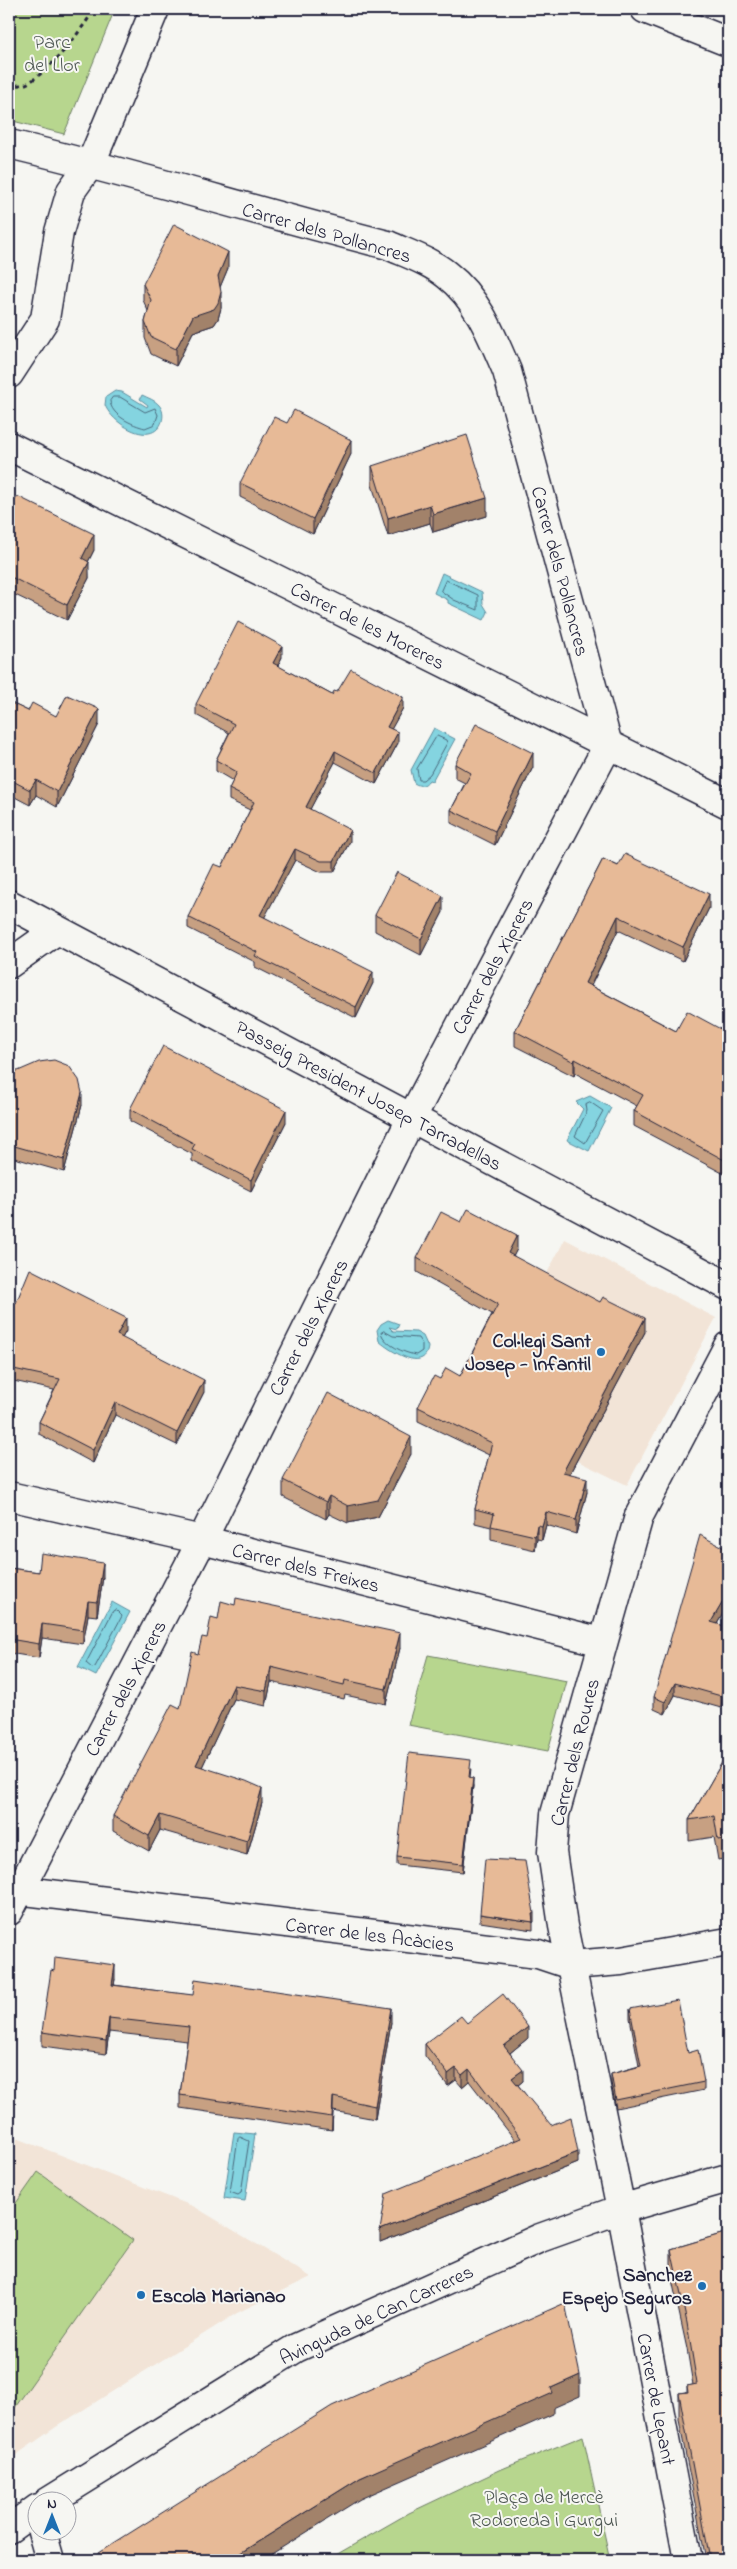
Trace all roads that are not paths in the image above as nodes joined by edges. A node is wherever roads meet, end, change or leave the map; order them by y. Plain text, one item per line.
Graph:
1 (155, 9) edge
2 (645, 9) edge
3 (728, 42) edge
4 (9, 144) edge
5 (91, 163) junction
6 (9, 374) edge
7 (9, 446) edge
8 (608, 745) junction
9 (728, 804) edge
10 (9, 904) edge
11 (58, 930) junction
12 (9, 964) edge
13 (412, 1117) junction
14 (728, 1286) edge
15 (728, 1346) edge
16 (9, 1496) edge
17 (202, 1540) junction
18 (602, 1642) junction
19 (12, 1896) edge
20 (728, 1942) edge
21 (571, 1965) junction
22 (728, 2178) edge
23 (621, 2209) junction
24 (74, 2492) edge
25 (28, 2519) edge
26 (9, 2528) edge
27 (46, 2542) edge
28 (50, 2560) edge
29 (688, 2560) edge

1 - 5 street
2 - 3 street
4 - 5 street, Carrer dels Pollancres
5 - 6 street
5 - 8 street, Carrer dels Pollancres
7 - 8 street, Carrer de les Moreres
8 - 9 street, Carrer de les Moreres
8 - 13 street, Carrer dels Xiprers
10 - 11 street, Passeig President Josep Tarradellas
11 - 12 street
11 - 13 street, Passeig President Josep Tarradellas
13 - 14 street, Passeig President Josep Tarradellas
13 - 17 street, Carrer dels Xiprers
15 - 18 street, Carrer dels Roures
16 - 17 street, Carrer dels Freixes
17 - 18 street, Carrer dels Freixes
17 - 19 street, Carrer dels Xiprers
18 - 21 street, Carrer dels Roures
19 - 21 street, Carrer de les Acàcies
20 - 21 street, Carrer de les Acàcies
21 - 23 street, Carrer dels Roures
22 - 23 street, Avinguda de Can Carreres
23 - 24 street, Avinguda de Can Carreres
23 - 29 street, Carrer de Lepant
25 - 26 street, Avinguda de Can Carreres
27 - 28 street

